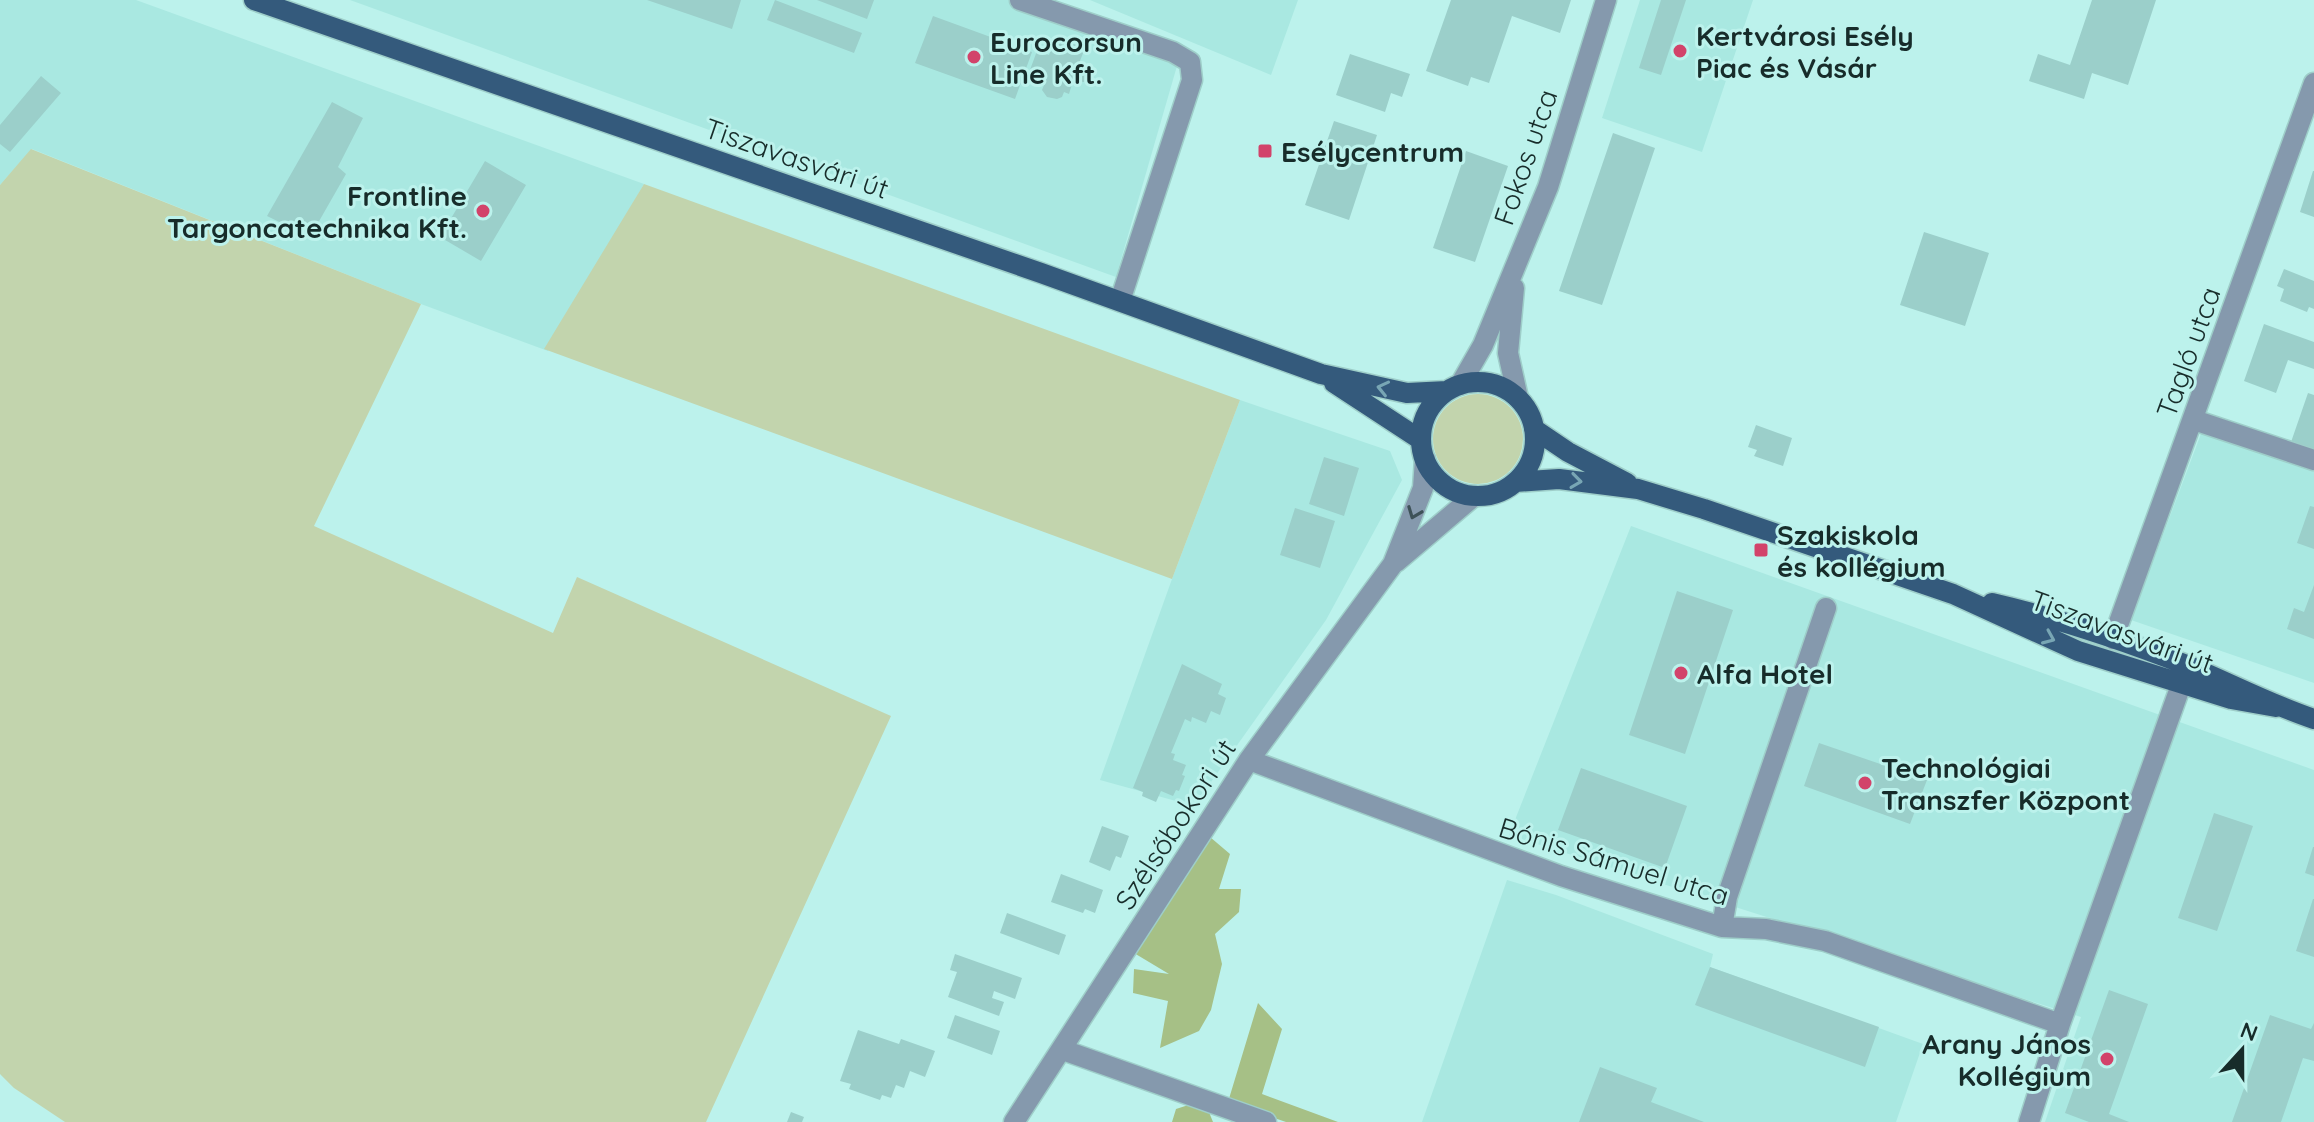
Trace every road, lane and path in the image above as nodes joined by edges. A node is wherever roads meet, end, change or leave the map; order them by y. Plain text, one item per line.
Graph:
1 (254, 0) edge
2 (1020, 0) edge
3 (1606, 0) edge
4 (2314, 83) edge
5 (1516, 268) junction
6 (1120, 301) junction
7 (1321, 374) junction
8 (1453, 388) junction
9 (1518, 398) junction
10 (2194, 420) junction
11 (1534, 429) junction
12 (1423, 450) junction
13 (2314, 460) edge
14 (1515, 482) junction
15 (1638, 489) junction
16 (1474, 496) junction
17 (1393, 564) junction
18 (1953, 594) junction
19 (1826, 608) dead end
20 (2113, 639) junction
21 (2181, 685) junction
22 (2276, 707) junction
23 (2314, 719) edge
24 (1249, 760) junction
25 (1722, 927) junction
26 (2060, 1024) junction
27 (1063, 1050) junction
28 (1014, 1122) edge
29 (1266, 1122) edge
30 (2029, 1122) edge

1 - 6 main road, Tiszavasvári út
2 - 6 street
3 - 5 street, Fokos utca
4 - 10 street, Tagló utca
5 - 8 street, Fokos utca
5 - 9 street
6 - 7 main road, Tiszavasvári út
8 -> 7 main road
7 - 12 main road
8 - 9 main road
8 - 12 main road
9 - 11 main road
10 - 13 street
10 - 20 street, Tagló utca
11 - 14 main road
11 - 15 main road
12 - 16 main road
12 -> 17 street
14 -> 15 main road
14 - 16 main road
15 - 18 main road, Tiszavasvári út
16 - 17 street
17 - 24 street, Szélsőbokori út
18 - 20 main road, Tiszavasvári út
18 -> 21 main road, Tiszavasvári út
19 - 25 street
20 - 22 main road, Tiszavasvári út
21 - 22 main road, Tiszavasvári út
21 - 26 street
22 - 23 main road, Tiszavasvári út
24 - 25 street, Bónis Sámuel utca
24 - 27 street, Szélsőbokori út
25 - 26 street, Bónis Sámuel utca
26 - 30 street
27 - 28 street, Szélsőbokori út
27 - 29 street

